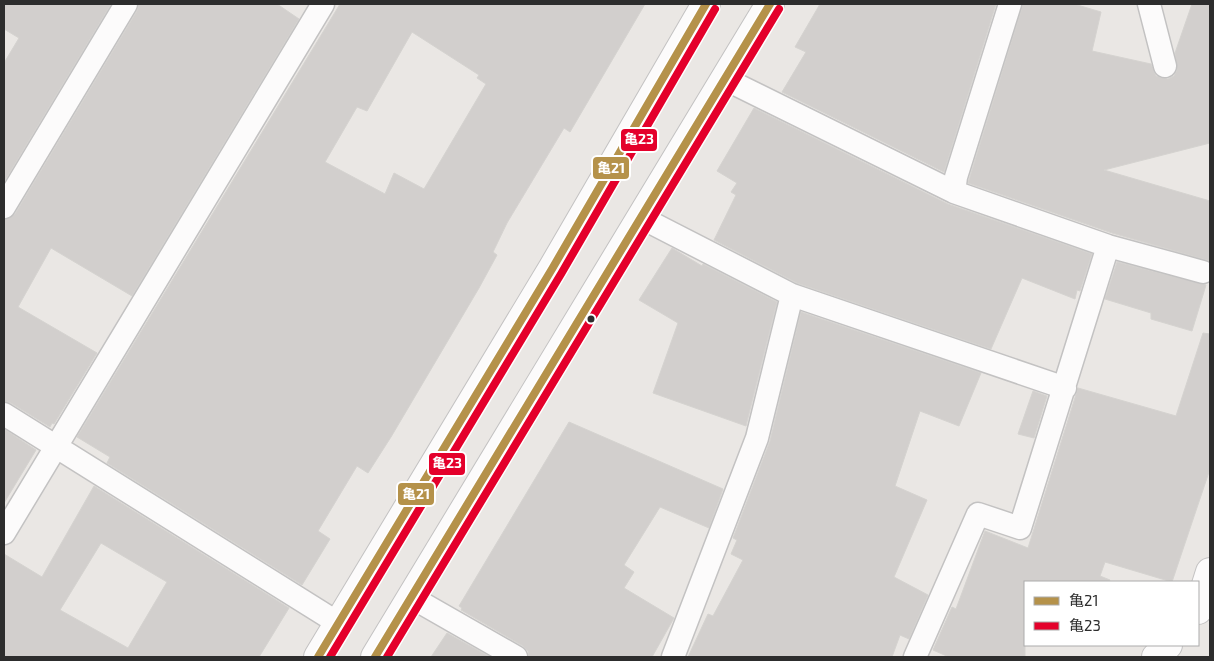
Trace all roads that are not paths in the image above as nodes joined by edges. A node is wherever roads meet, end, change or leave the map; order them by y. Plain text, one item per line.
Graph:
1 (126, 4) edge
2 (323, 4) edge
3 (706, 4) edge
4 (770, 4) edge
5 (1010, 4) edge
6 (1149, 4) edge
7 (1165, 66) dead end
8 (725, 79) junction
9 (954, 192) junction
10 (4, 208) edge
11 (640, 217) junction
12 (1108, 246) junction
13 (1203, 272) dead end
14 (792, 295) junction
15 (1065, 388) junction
16 (4, 414) edge
17 (56, 447) junction
18 (4, 533) edge
19 (1210, 572) edge
20 (411, 597) junction
21 (1199, 607) edge
22 (338, 623) junction
23 (1167, 646) edge
24 (318, 657) edge
25 (375, 657) edge
26 (516, 657) edge
27 (673, 657) edge
28 (915, 657) edge
29 (1156, 657) edge

1 - 10 lane
2 - 17 lane
3 - 22 main road
4 - 8 main road
5 - 9 lane
6 - 7 lane
8 - 9 lane
8 - 11 main road
9 - 12 lane
11 - 14 lane
11 - 20 main road
12 - 13 lane
12 - 15 lane
14 - 15 lane
14 - 27 lane
15 - 28 lane
16 - 17 lane
17 - 18 lane
17 - 22 lane
19 - 21 main road
20 - 25 main road
20 - 26 lane
22 - 24 main road
23 - 29 main road

